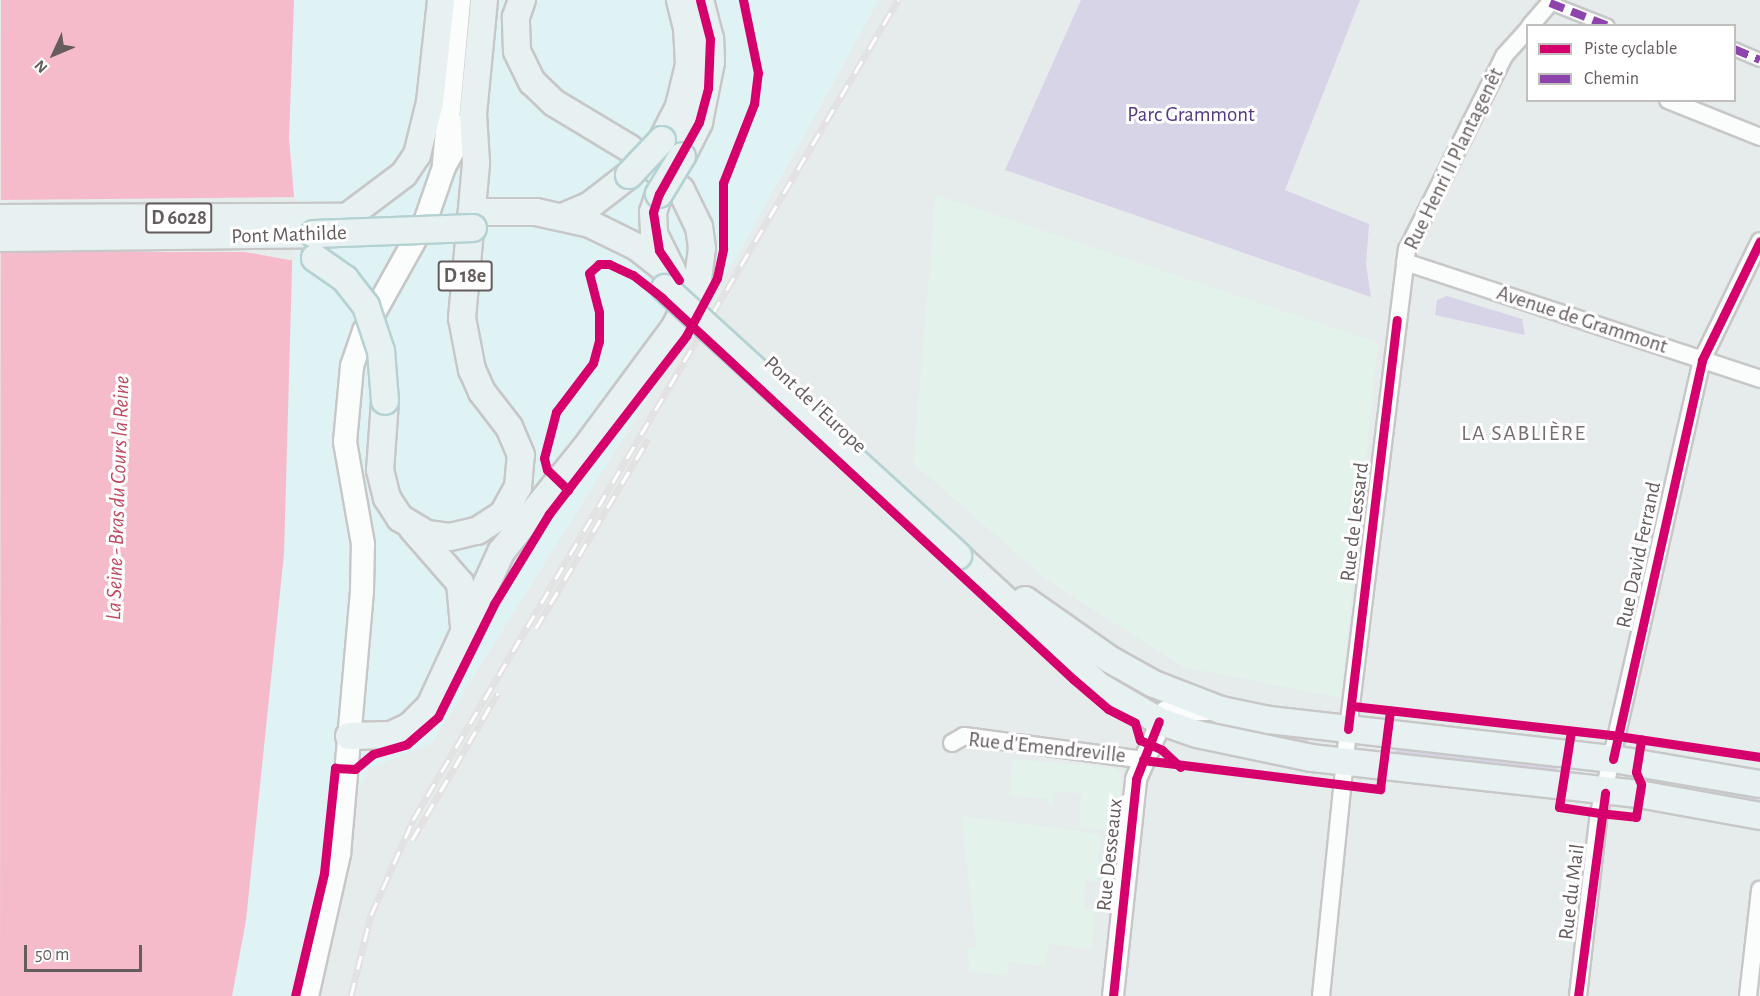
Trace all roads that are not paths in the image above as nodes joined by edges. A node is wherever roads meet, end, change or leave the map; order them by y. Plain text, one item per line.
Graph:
1 (441, 0) edge
2 (459, 0) edge
3 (484, 0) edge
4 (522, 0) edge
5 (680, 0) edge
6 (700, 0) edge
7 (1551, 1) edge
8 (1534, 24) edge
9 (1603, 24) edge
10 (1526, 35) edge
11 (1736, 50) edge
12 (1760, 60) edge
13 (1672, 102) edge
14 (473, 114) junction
15 (1760, 137) edge
16 (444, 167) junction
17 (565, 216) junction
18 (347, 217) junction
19 (0, 218) edge
20 (507, 218) junction
21 (475, 220) junction
22 (224, 237) junction
23 (0, 238) edge
24 (1760, 241) edge
25 (1405, 262) junction
26 (670, 276) junction
27 (1702, 360) junction
28 (1760, 379) edge
29 (410, 525) junction
30 (960, 548) junction
31 (464, 631) junction
32 (1221, 711) junction
33 (1159, 721) junction
34 (1348, 729) junction
35 (349, 736) junction
36 (952, 743) dead end
37 (1613, 759) junction
38 (1143, 760) junction
39 (1344, 762) junction
40 (1760, 784) edge
41 (1605, 793) junction
42 (1760, 816) edge
43 (1760, 890) edge
44 (307, 996) edge
45 (1113, 996) edge
46 (1322, 996) edge
47 (1578, 996) edge
48 (1748, 996) edge

1 - 18 main road
2 - 16 main road
3 - 14 main road, D 18e
4 - 31 main road
5 - 17 main road, bridge
6 - 26 main road, bridge
7 - 8 street, Rue Henri II Plantagenêt
7 - 9 street
10 - 25 street, Rue Henri II Plantagenêt
11 - 12 street
13 - 15 street
14 - 16 main road, D 18e
14 - 29 main road, D 18e
16 - 35 main road
17 - 20 main road
17 - 26 main road
18 - 19 main road, Pont Mathilde / D 6028
18 - 21 main road, Pont Mathilde / D 6028
20 - 21 main road, Pont Mathilde
20 - 26 main road
21 - 22 main road, Pont Mathilde / D 6028, bridge
22 - 23 main road, Pont Mathilde / D 6028
22 - 29 main road, bridge
24 - 27 street, Rue David Ferrand
25 - 27 street, Avenue de Grammont
25 - 34 street, Rue de Lessard
26 - 30 main road, Pont de l'Europe
27 - 28 street, Avenue de Grammont
27 - 37 street, Rue David Ferrand
29 - 31 main road
30 - 32 main road
30 - 33 main road
31 - 35 main road
32 - 33 street
32 - 34 main road
33 - 38 street, Rue Desseaux
33 - 39 main road
34 - 37 main road
34 - 39 street, Rue de Lessard
35 - 44 main road
36 - 38 street, Rue d'Emendreville
37 - 40 main road
37 - 41 street, Rue David Ferrand
38 - 45 street, Rue Desseaux
39 - 41 main road
39 - 46 street, Rue de Lessard
41 - 42 main road
41 - 47 street, Rue du Mail
43 - 48 street

